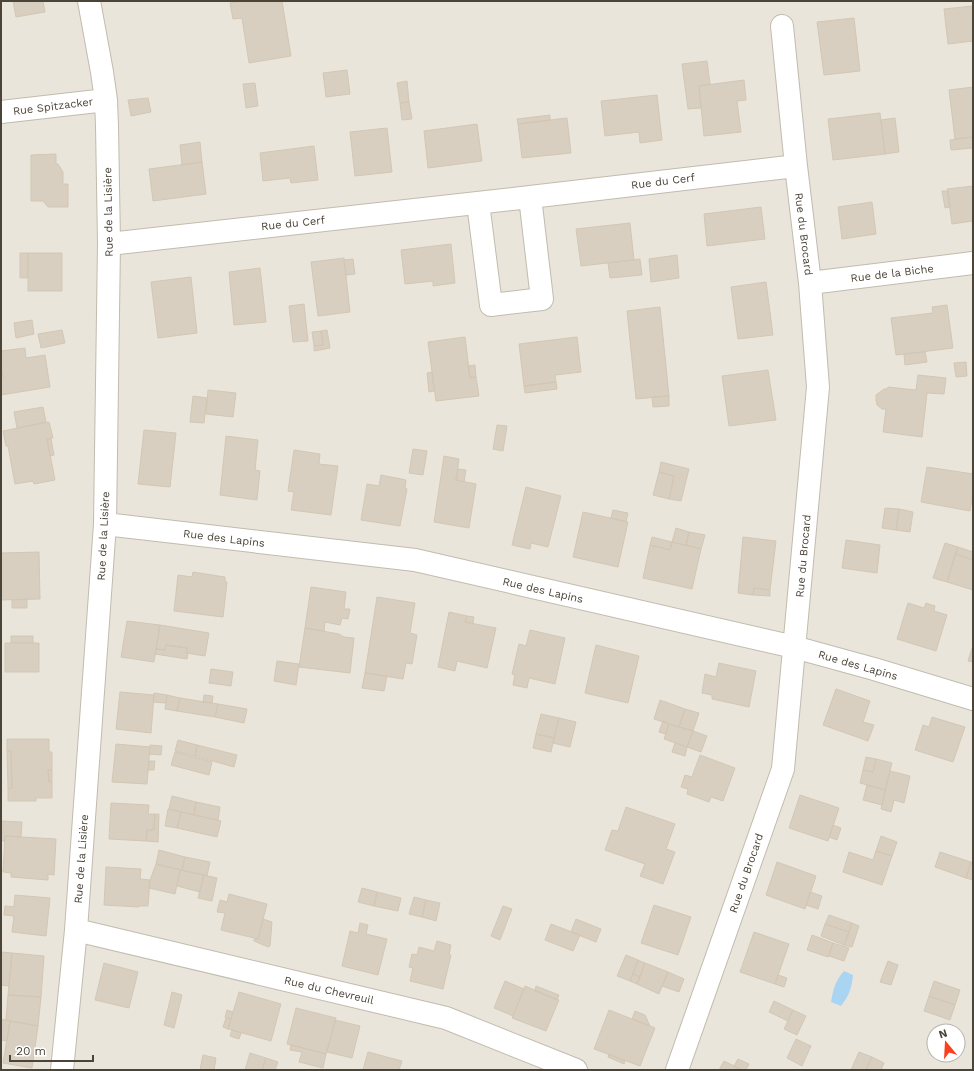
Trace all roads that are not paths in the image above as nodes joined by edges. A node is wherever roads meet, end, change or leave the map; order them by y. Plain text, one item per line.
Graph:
1 (89, 1) edge
2 (782, 26) dead end
3 (106, 100) junction
4 (1, 112) edge
5 (796, 166) junction
6 (530, 197) junction
7 (478, 203) junction
8 (108, 244) junction
9 (973, 263) edge
10 (810, 283) junction
11 (105, 524) junction
12 (794, 647) junction
13 (973, 699) edge
14 (76, 930) junction
15 (62, 1070) edge
16 (576, 1070) edge
17 (677, 1070) edge

1 - 3 street, Rue de la Lisière
2 - 5 street, Rue du Brocard
3 - 4 street, Rue Spitzacker
3 - 8 street, Rue de la Lisière
5 - 6 street, Rue du Cerf
5 - 10 street, Rue du Brocard
6 - 7 street, Rue du Cerf
6 - 7 street
7 - 8 street, Rue du Cerf
8 - 11 street, Rue de la Lisière
9 - 10 street, Rue de la Biche
10 - 12 street, Rue du Brocard
11 - 12 street, Rue des Lapins
11 - 14 street, Rue de la Lisière
12 - 13 street, Rue des Lapins
12 - 17 street, Rue du Brocard
14 - 15 street, Rue de la Lisière
14 - 16 street, Rue du Chevreuil

